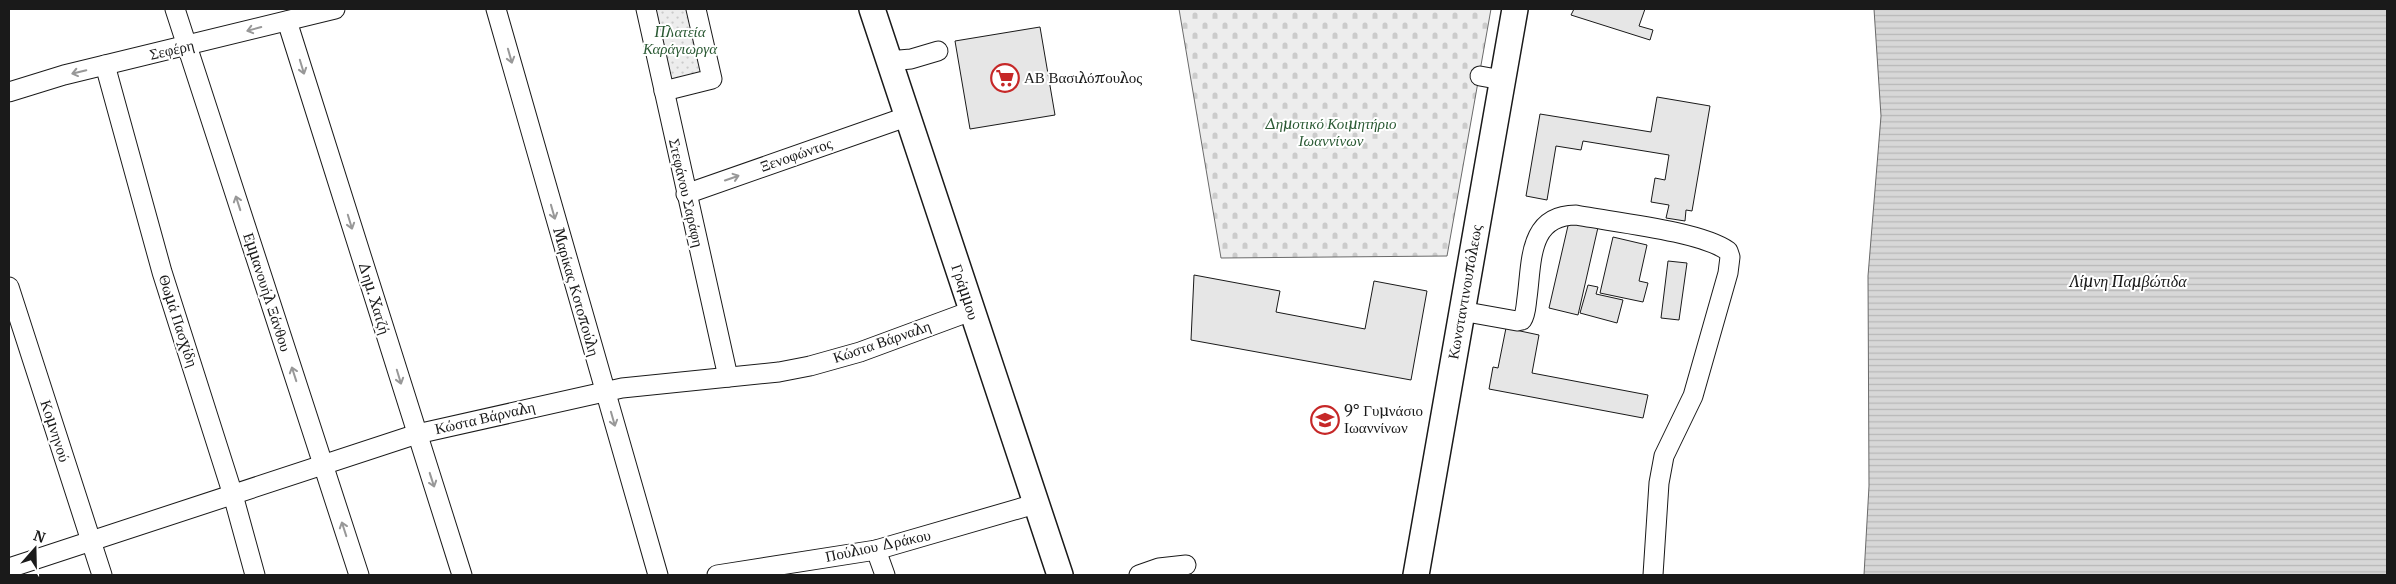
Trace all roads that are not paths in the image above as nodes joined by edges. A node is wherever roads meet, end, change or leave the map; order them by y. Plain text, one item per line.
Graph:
1 (175, 9) edge
2 (335, 9) edge
3 (496, 9) edge
4 (646, 9) edge
5 (696, 9) edge
6 (872, 9) edge
7 (1515, 9) edge
8 (287, 21) junction
9 (188, 46) junction
10 (938, 51) dead end
11 (888, 61) junction
12 (105, 66) junction
13 (664, 90) junction
14 (9, 92) edge
15 (906, 117) junction
16 (686, 194) junction
17 (9, 287) edge
18 (971, 311) junction
19 (1461, 311) junction
20 (728, 377) junction
21 (605, 391) junction
22 (417, 434) junction
23 (323, 464) junction
24 (233, 495) junction
25 (1036, 504) junction
26 (90, 540) junction
27 (876, 550) junction
28 (1186, 565) dead end
29 (9, 568) edge
30 (102, 575) edge
31 (255, 575) edge
32 (359, 575) edge
33 (462, 575) edge
34 (658, 575) edge
35 (717, 575) edge
36 (885, 575) edge
37 (1060, 575) edge
38 (1139, 575) edge
39 (1416, 575) edge
40 (1652, 575) edge

1 - 9 street, Εμμανουήλ Ξάνθου
2 - 8 street, Σεφέρη
3 -> 21 street, Μαρίκας Κοτοπούλη
4 - 13 street, Στεφάνου Σαράφη
5 - 13 street
6 - 11 main road, Γράμμου
7 - 19 main road, Κωνσταντινουπόλεως
8 -> 9 street, Σεφέρη
8 -> 22 street, Δημ. Χατζή
9 - 12 street, Σεφέρη
23 -> 9 street, Εμμανουήλ Ξάνθου
10 - 11 street
11 - 15 main road, Γράμμου
12 -> 14 street, Σεφέρη
12 - 24 street, Θωμά Πασχίδη
13 - 16 street, Στεφάνου Σαράφη
16 -> 15 street, Ξενοφώντος
15 - 18 main road, Γράμμου
16 - 20 street, Στεφάνου Σαράφη
17 - 26 street, Κομνηνού
18 - 20 street, Κώστα Βάρναλη
18 - 25 main road, Γράμμου
19 - 39 main road, Κωνσταντινουπόλεως
19 - 40 street
20 - 21 street, Κώστα Βάρναλη
21 - 22 street, Κώστα Βάρναλη
21 -> 34 street, Μαρίκας Κοτοπούλη
22 - 23 street, Κώστα Βάρναλη
22 -> 33 street, Δημ. Χατζή
23 - 24 street, Κώστα Βάρναλη
32 -> 23 street, Εμμανουήλ Ξάνθου
24 - 26 street, Κώστα Βάρναλη
24 - 31 street, Θωμά Πασχίδη
25 - 27 street, Πούλιου Δράκου
25 - 37 main road, Γράμμου
26 - 29 street, Κώστα Βάρναλη
26 - 30 street, Κομνηνού
27 - 35 street, Πούλιου Δράκου
27 - 36 street
28 - 38 street

